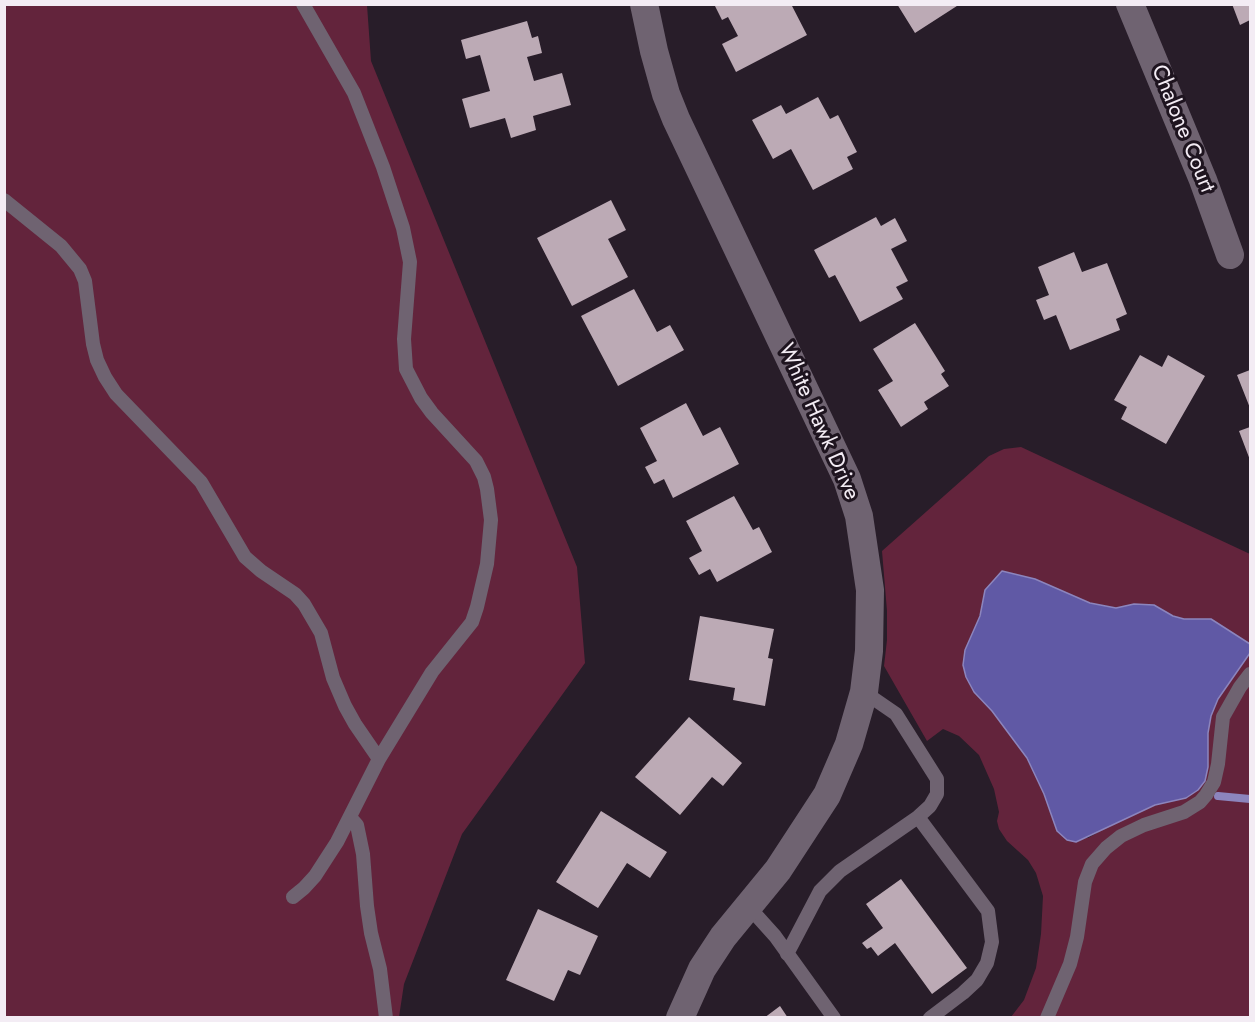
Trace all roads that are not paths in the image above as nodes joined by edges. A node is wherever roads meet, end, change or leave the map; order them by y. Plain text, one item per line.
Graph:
1 (303, 4) edge
2 (644, 4) edge
3 (1130, 4) edge
4 (4, 200) edge
5 (1230, 255) dead end
6 (1251, 674) edge
7 (864, 692) junction
8 (379, 759) junction
9 (351, 817) junction
10 (918, 817) junction
11 (293, 897) dead end
12 (748, 906) junction
13 (788, 954) junction
14 (386, 1017) edge
15 (680, 1017) edge
16 (834, 1017) edge
17 (930, 1017) edge
18 (1047, 1017) edge

1 - 8 lane
2 - 7 street, White Hawk Drive
3 - 5 street, Chalone Court
4 - 8 lane
6 - 18 lane
7 - 10 lane
7 - 12 street, White Hawk Drive
8 - 9 lane
9 - 11 lane
9 - 14 lane
10 - 13 lane
10 - 17 lane
12 - 13 lane
12 - 15 street, White Hawk Drive
13 - 16 lane

